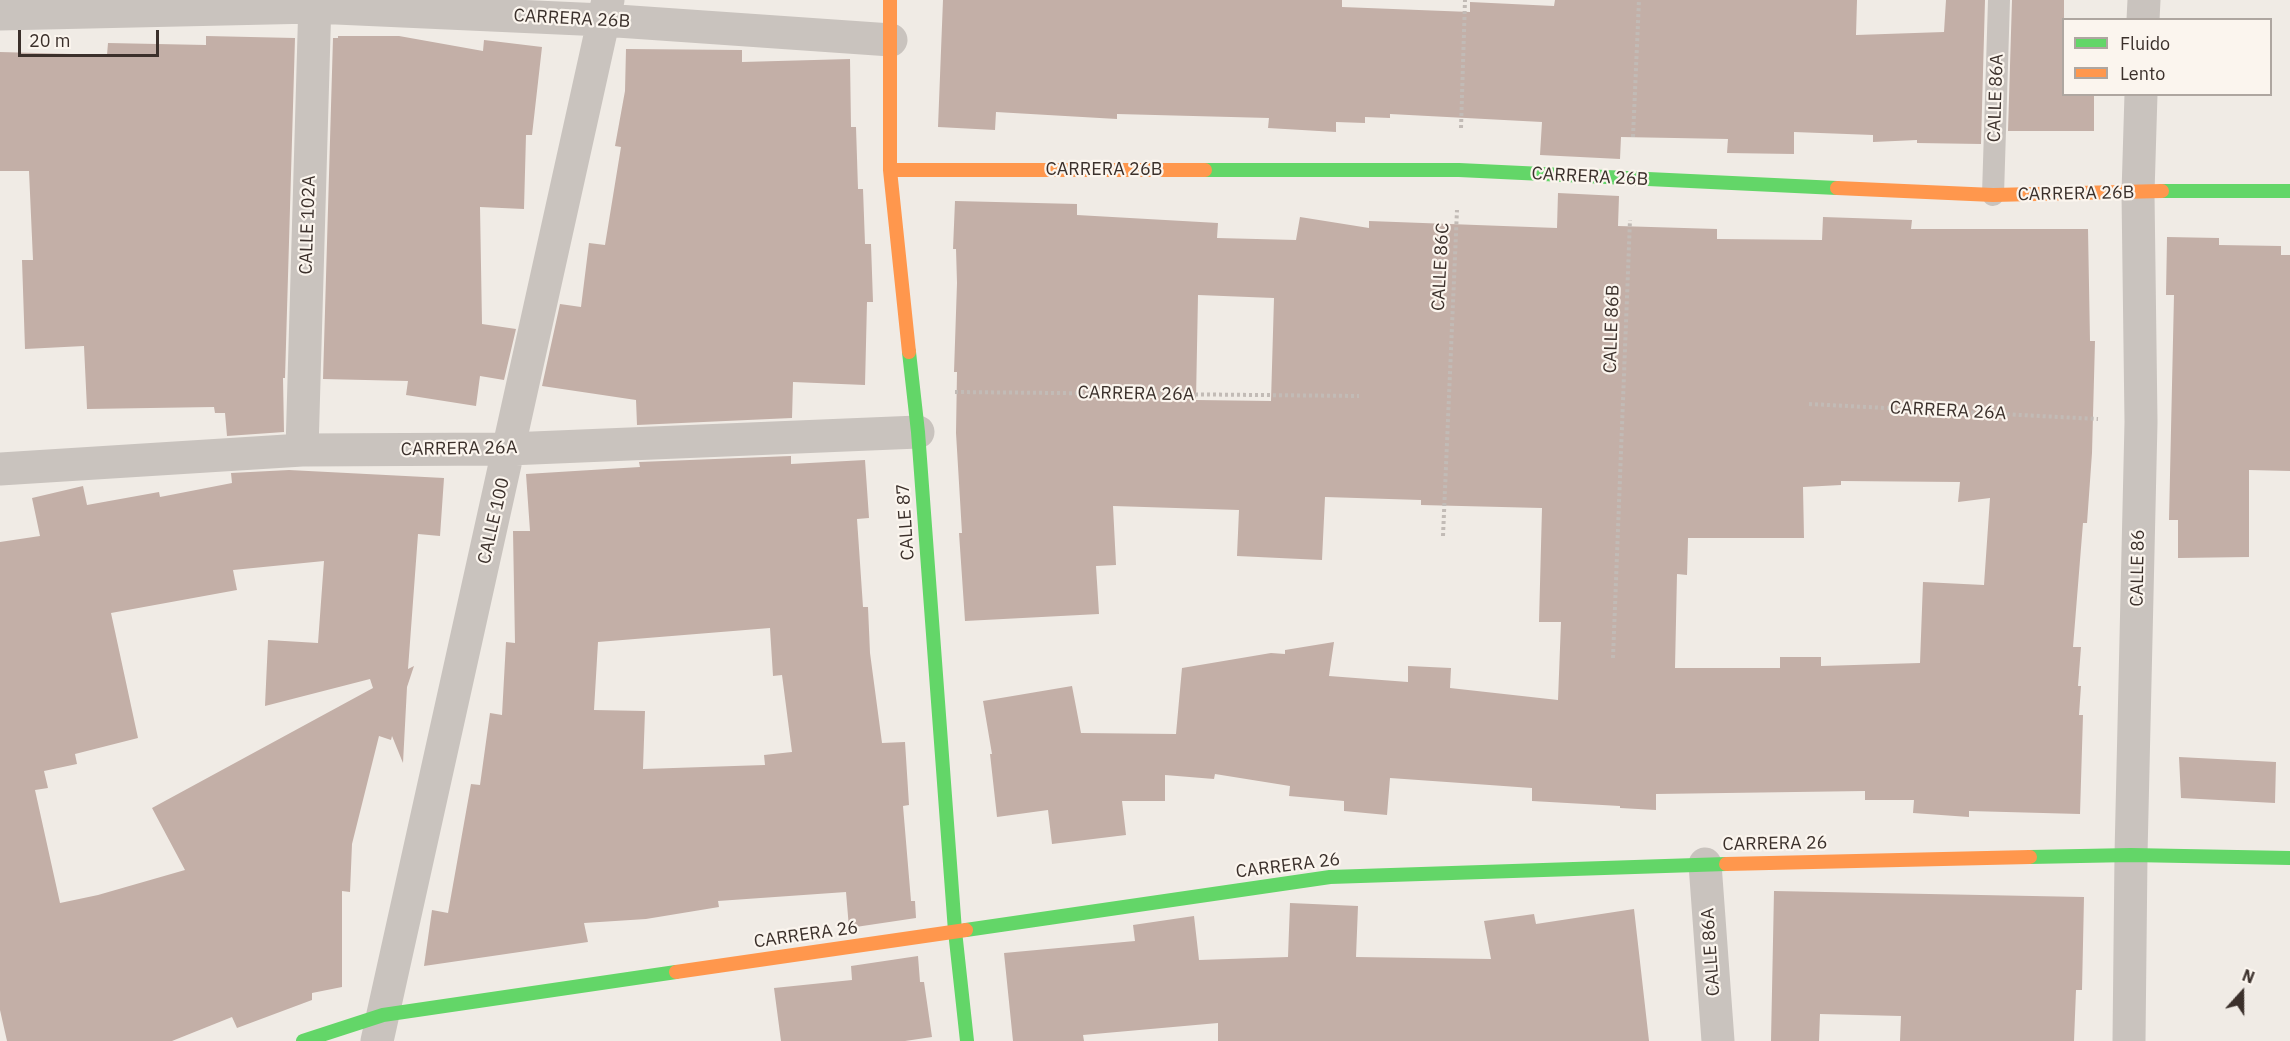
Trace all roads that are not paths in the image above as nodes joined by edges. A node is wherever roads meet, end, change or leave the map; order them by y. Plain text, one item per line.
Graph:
1 (890, 0) edge
2 (1999, 0) edge
3 (2144, 0) edge
4 (314, 4) edge
5 (605, 10) edge
6 (0, 14) edge
7 (2143, 18) edge
8 (891, 40) junction
9 (2141, 96) edge
10 (890, 170) junction
11 (2290, 191) edge
12 (2138, 193) junction
13 (1993, 195) junction
14 (918, 432) junction
15 (509, 449) junction
16 (302, 450) junction
17 (0, 469) edge
18 (2131, 855) junction
19 (2290, 858) edge
20 (1705, 864) junction
21 (955, 931) junction
22 (380, 1028) edge
23 (303, 1041) edge
24 (967, 1041) edge
25 (1718, 1041) edge
26 (2129, 1041) edge

1 - 8 street, CALLE 87
2 - 13 lane, CALLE 86A
3 - 7 street
4 - 5 street, CARRERA 26B
4 - 6 street, CARRERA 26B
4 - 16 street, CALLE 102A
5 - 8 street, CARRERA 26B
5 - 15 street, CALLE 100
8 - 10 street, CALLE 87
9 - 12 street, CALLE 86
10 - 13 street, CARRERA 26B
10 - 14 street, CALLE 87
11 - 12 street, CARRERA 26B
12 - 13 street, CARRERA 26B
12 - 18 street, CALLE 86
14 - 15 street, CARRERA 26A
14 - 21 street, CALLE 87
15 - 16 street, CARRERA 26A
15 - 22 street, CALLE 100
16 - 17 street, CARRERA 26A
18 - 19 street, CARRERA 26
18 - 20 street, CARRERA 26
18 - 26 street, CALLE 86
20 - 21 street, CARRERA 26
20 - 25 street, CALLE 86A
21 - 22 street, CARRERA 26
21 - 24 street, CALLE 87
22 - 23 street, CARRERA 26

